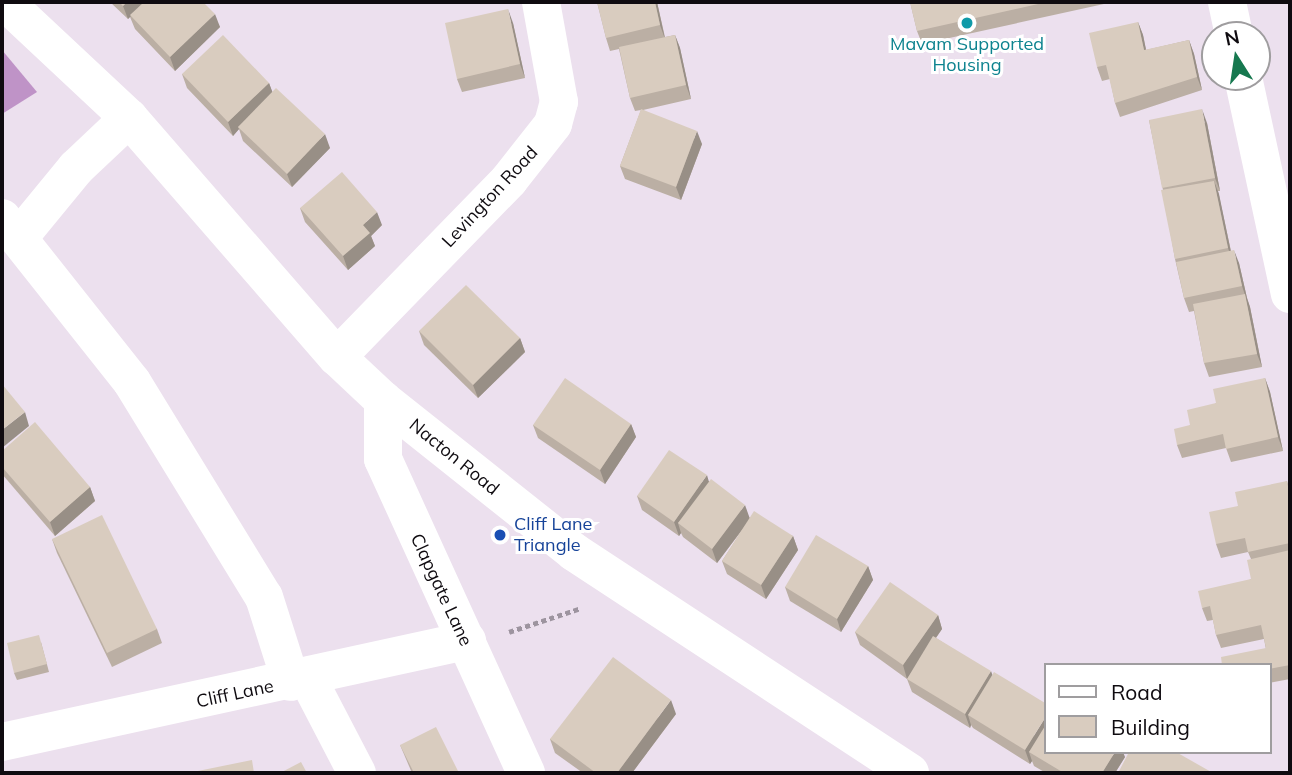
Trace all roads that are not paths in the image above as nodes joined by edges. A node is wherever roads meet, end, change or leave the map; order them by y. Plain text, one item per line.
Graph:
1 (5, 2) edge
2 (541, 2) edge
3 (1227, 2) edge
4 (1231, 21) edge
5 (1246, 91) edge
6 (130, 118) junction
7 (11, 226) edge
8 (1290, 294) edge
9 (337, 357) junction
10 (383, 400) junction
11 (473, 658) junction
12 (299, 680) junction
13 (2, 742) edge
14 (357, 773) edge
15 (526, 773) edge
16 (910, 773) edge

1 - 6 street, Nacton Road
2 - 9 street, Levington Road
3 - 4 street
5 - 8 street
6 - 7 street
6 - 9 street, Nacton Road
7 - 12 street
9 - 10 street, Nacton Road
10 - 11 street, Clapgate Lane
10 - 16 street, Nacton Road
11 - 12 street, Cliff Lane
11 - 15 street, Clapgate Lane
12 - 13 street, Cliff Lane
12 - 14 street

